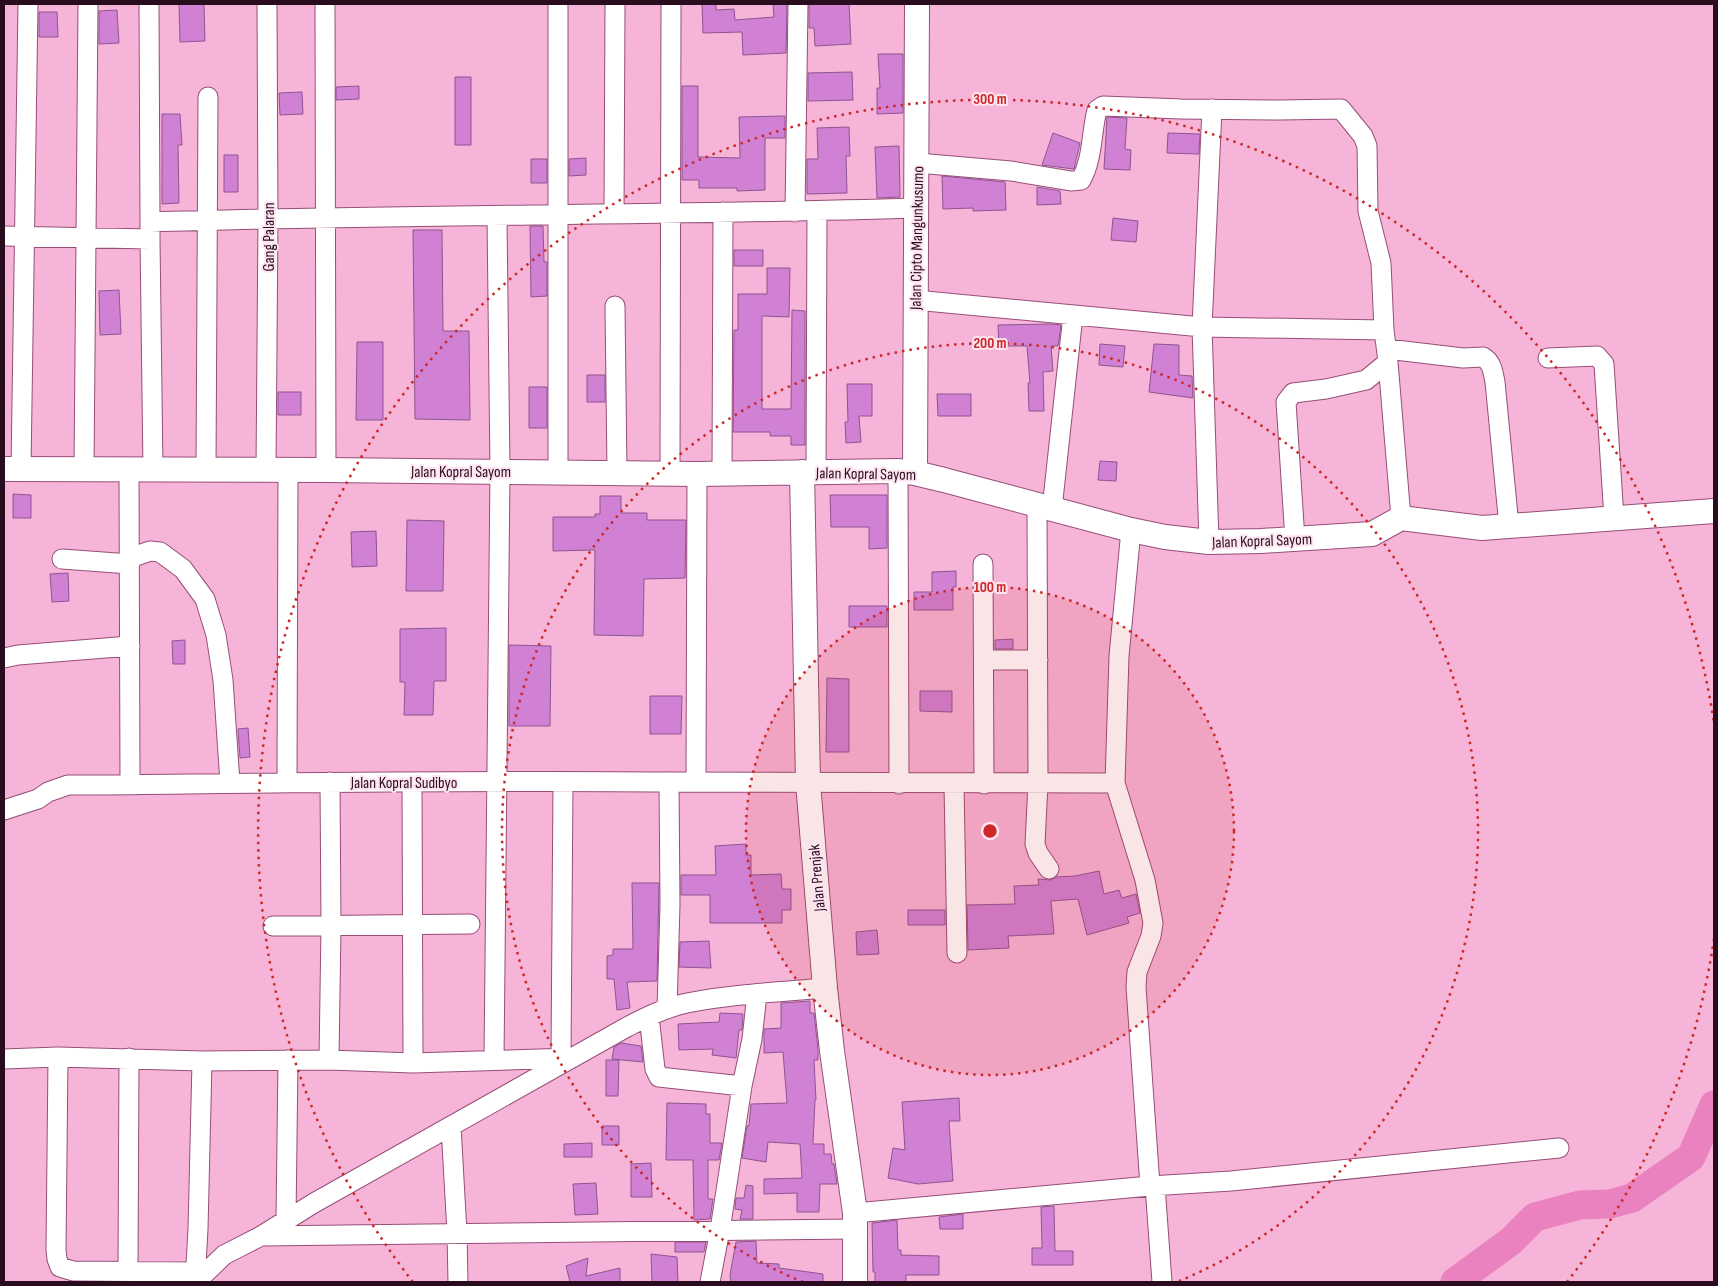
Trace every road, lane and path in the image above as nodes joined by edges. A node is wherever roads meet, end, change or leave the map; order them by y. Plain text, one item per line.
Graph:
1 (28, 4) edge
2 (88, 4) edge
3 (148, 4) edge
4 (267, 4) edge
5 (325, 4) edge
6 (558, 4) edge
7 (615, 4) edge
8 (671, 4) edge
9 (798, 4) edge
10 (917, 4) edge
11 (208, 97) dead end
12 (1212, 109) junction
13 (917, 163) junction
14 (915, 208) junction
15 (817, 211) junction
16 (723, 212) junction
17 (795, 212) junction
18 (670, 213) junction
19 (614, 214) junction
20 (558, 215) junction
21 (497, 216) junction
22 (326, 217) junction
23 (268, 219) junction
24 (207, 220) junction
25 (150, 231) junction
26 (4, 236) edge
27 (24, 236) junction
28 (86, 237) junction
29 (915, 300) junction
30 (615, 306) dead end
31 (1073, 314) junction
32 (1202, 327) junction
33 (1384, 330) junction
34 (1388, 355) junction
35 (1548, 358) dead end
36 (12, 469) edge
37 (84, 470) junction
38 (129, 470) junction
39 (153, 470) junction
40 (206, 470) junction
41 (277, 470) junction
42 (326, 470) junction
43 (500, 471) junction
44 (558, 472) junction
45 (617, 472) junction
46 (670, 472) junction
47 (809, 472) junction
48 (907, 472) junction
49 (697, 474) junction
50 (722, 474) junction
51 (1044, 507) junction
52 (1714, 511) edge
53 (1401, 518) junction
54 (1614, 518) junction
55 (1509, 526) junction
56 (1132, 530) junction
57 (1295, 540) junction
58 (1209, 542) junction
59 (62, 559) dead end
60 (130, 561) junction
61 (983, 564) dead end
62 (130, 646) junction
63 (4, 658) edge
64 (984, 660) junction
65 (1038, 660) junction
66 (286, 782) junction
67 (330, 782) junction
68 (412, 782) junction
69 (497, 782) junction
70 (563, 782) junction
71 (669, 782) junction
72 (696, 782) junction
73 (230, 783) junction
74 (808, 783) junction
75 (1038, 783) junction
76 (1115, 783) junction
77 (130, 784) junction
78 (899, 784) junction
79 (954, 784) junction
80 (984, 784) junction
81 (4, 810) edge
82 (1049, 870) dead end
83 (470, 924) dead end
84 (411, 925) junction
85 (273, 926) dead end
86 (331, 926) junction
87 (957, 953) dead end
88 (825, 988) junction
89 (757, 994) junction
90 (667, 1009) junction
91 (649, 1016) junction
92 (58, 1057) junction
93 (130, 1058) junction
94 (566, 1058) junction
95 (4, 1059) edge
96 (288, 1060) junction
97 (329, 1060) junction
98 (494, 1060) junction
99 (202, 1061) junction
100 (413, 1063) junction
101 (742, 1086) junction
102 (451, 1126) junction
103 (1559, 1148) dead end
104 (1153, 1186) junction
105 (286, 1219) junction
106 (855, 1221) junction
107 (720, 1230) junction
108 (457, 1233) junction
109 (261, 1236) junction
110 (128, 1270) junction
111 (195, 1279) edge
112 (458, 1282) edge
113 (710, 1282) edge
114 (855, 1282) edge
115 (1162, 1282) edge

1 - 27 street
2 - 28 street
3 - 25 street
4 - 23 street, Gang Palaran
5 - 22 street
6 - 20 street
7 - 19 street
8 - 18 street
9 - 17 street
10 - 13 street, Jalan Cipto Mangunkusumo
11 - 24 street
12 - 13 street
12 - 32 street
12 - 33 street
13 - 14 street, Jalan Cipto Mangunkusumo
14 - 15 street
14 - 29 street, Jalan Cipto Mangunkusumo
15 - 17 street
15 - 47 street
16 - 17 street
16 - 18 street
16 - 50 street
18 - 19 street
18 - 46 street
19 - 20 street
20 - 21 street
20 - 44 street
21 - 22 street
21 - 43 street
22 - 23 street
22 - 42 street
23 - 24 street
23 - 41 street, Gang Palaran
24 - 25 street
24 - 40 street
25 - 28 street
25 - 39 street
26 - 27 street
27 - 28 street
27 - 36 street
28 - 37 street
29 - 31 street
29 - 48 street, Jalan Cipto Mangunkusumo
30 - 45 street
31 - 32 street
31 - 51 street
32 - 33 street
32 - 58 street
33 - 34 street
34 - 53 street
34 - 55 street
34 - 57 street
35 - 54 street
36 - 37 street, Jalan Kopral Sayom
37 - 38 street, Jalan Kopral Sayom
38 - 39 street, Jalan Kopral Sayom
38 - 60 street
39 - 40 street, Jalan Kopral Sayom
40 - 41 street, Jalan Kopral Sayom
41 - 42 street, Jalan Kopral Sayom
41 - 66 street, Gang Palaran
42 - 43 street, Jalan Kopral Sayom
43 - 44 street, Jalan Kopral Sayom
43 - 69 street
44 - 45 street, Jalan Kopral Sayom
45 - 46 street, Jalan Kopral Sayom
46 - 49 street, Jalan Kopral Sayom
47 - 48 street, Jalan Kopral Sayom
47 - 50 street, Jalan Kopral Sayom
47 - 74 street, Jalan Prenjak
48 - 51 street, Jalan Kopral Sayom
48 - 78 street
49 - 50 street, Jalan Kopral Sayom
49 - 72 street
51 - 56 street, Jalan Kopral Sayom
51 - 65 street
52 - 54 street
53 - 55 street
53 - 57 street, Jalan Kopral Sayom
54 - 55 street
56 - 58 street, Jalan Kopral Sayom
56 - 76 street
57 - 58 street, Jalan Kopral Sayom
59 - 60 street
60 - 62 street
60 - 73 street
61 - 64 street
62 - 63 street
62 - 77 street
64 - 65 street
64 - 80 street
65 - 75 street
66 - 67 street, Jalan Kopral Sudibyo
66 - 73 street, Jalan Kopral Sudibyo
67 - 68 street, Jalan Kopral Sudibyo
67 - 86 street
68 - 69 street, Jalan Kopral Sudibyo
68 - 84 street
69 - 70 street, Jalan Kopral Sudibyo
69 - 98 street
70 - 71 street, Jalan Kopral Sudibyo
70 - 94 street
71 - 72 street, Jalan Kopral Sudibyo
71 - 90 street
72 - 74 street, Jalan Kopral Sudibyo
73 - 77 street, Jalan Kopral Sudibyo
74 - 78 street, Jalan Kopral Sudibyo
74 - 88 street, Jalan Prenjak
75 - 76 street, Jalan Kopral Sudibyo
75 - 80 street, Jalan Kopral Sudibyo
75 - 82 street
76 - 104 street
77 - 81 street, Jalan Kopral Sudibyo
78 - 79 street, Jalan Kopral Sudibyo
79 - 80 street, Jalan Kopral Sudibyo
79 - 87 street
83 - 84 street
84 - 86 street
84 - 100 street
85 - 86 street
86 - 97 street
88 - 89 street
88 - 106 street, Jalan Prenjak
89 - 90 street
89 - 101 street
90 - 91 street
91 - 94 street
91 - 101 street
92 - 93 street
92 - 95 street
92 - 110 street
93 - 99 street
93 - 110 street
94 - 98 street
94 - 102 street
96 - 97 street
96 - 99 street
96 - 105 street
97 - 100 street
98 - 100 street
99 - 111 street
101 - 107 street
102 - 105 street
102 - 108 street
103 - 104 street
104 - 106 street
104 - 115 street
105 - 109 street
106 - 107 street
106 - 114 street, Jalan Prenjak
107 - 108 street
107 - 113 street
108 - 109 street
108 - 112 street
109 - 111 street
110 - 111 street

